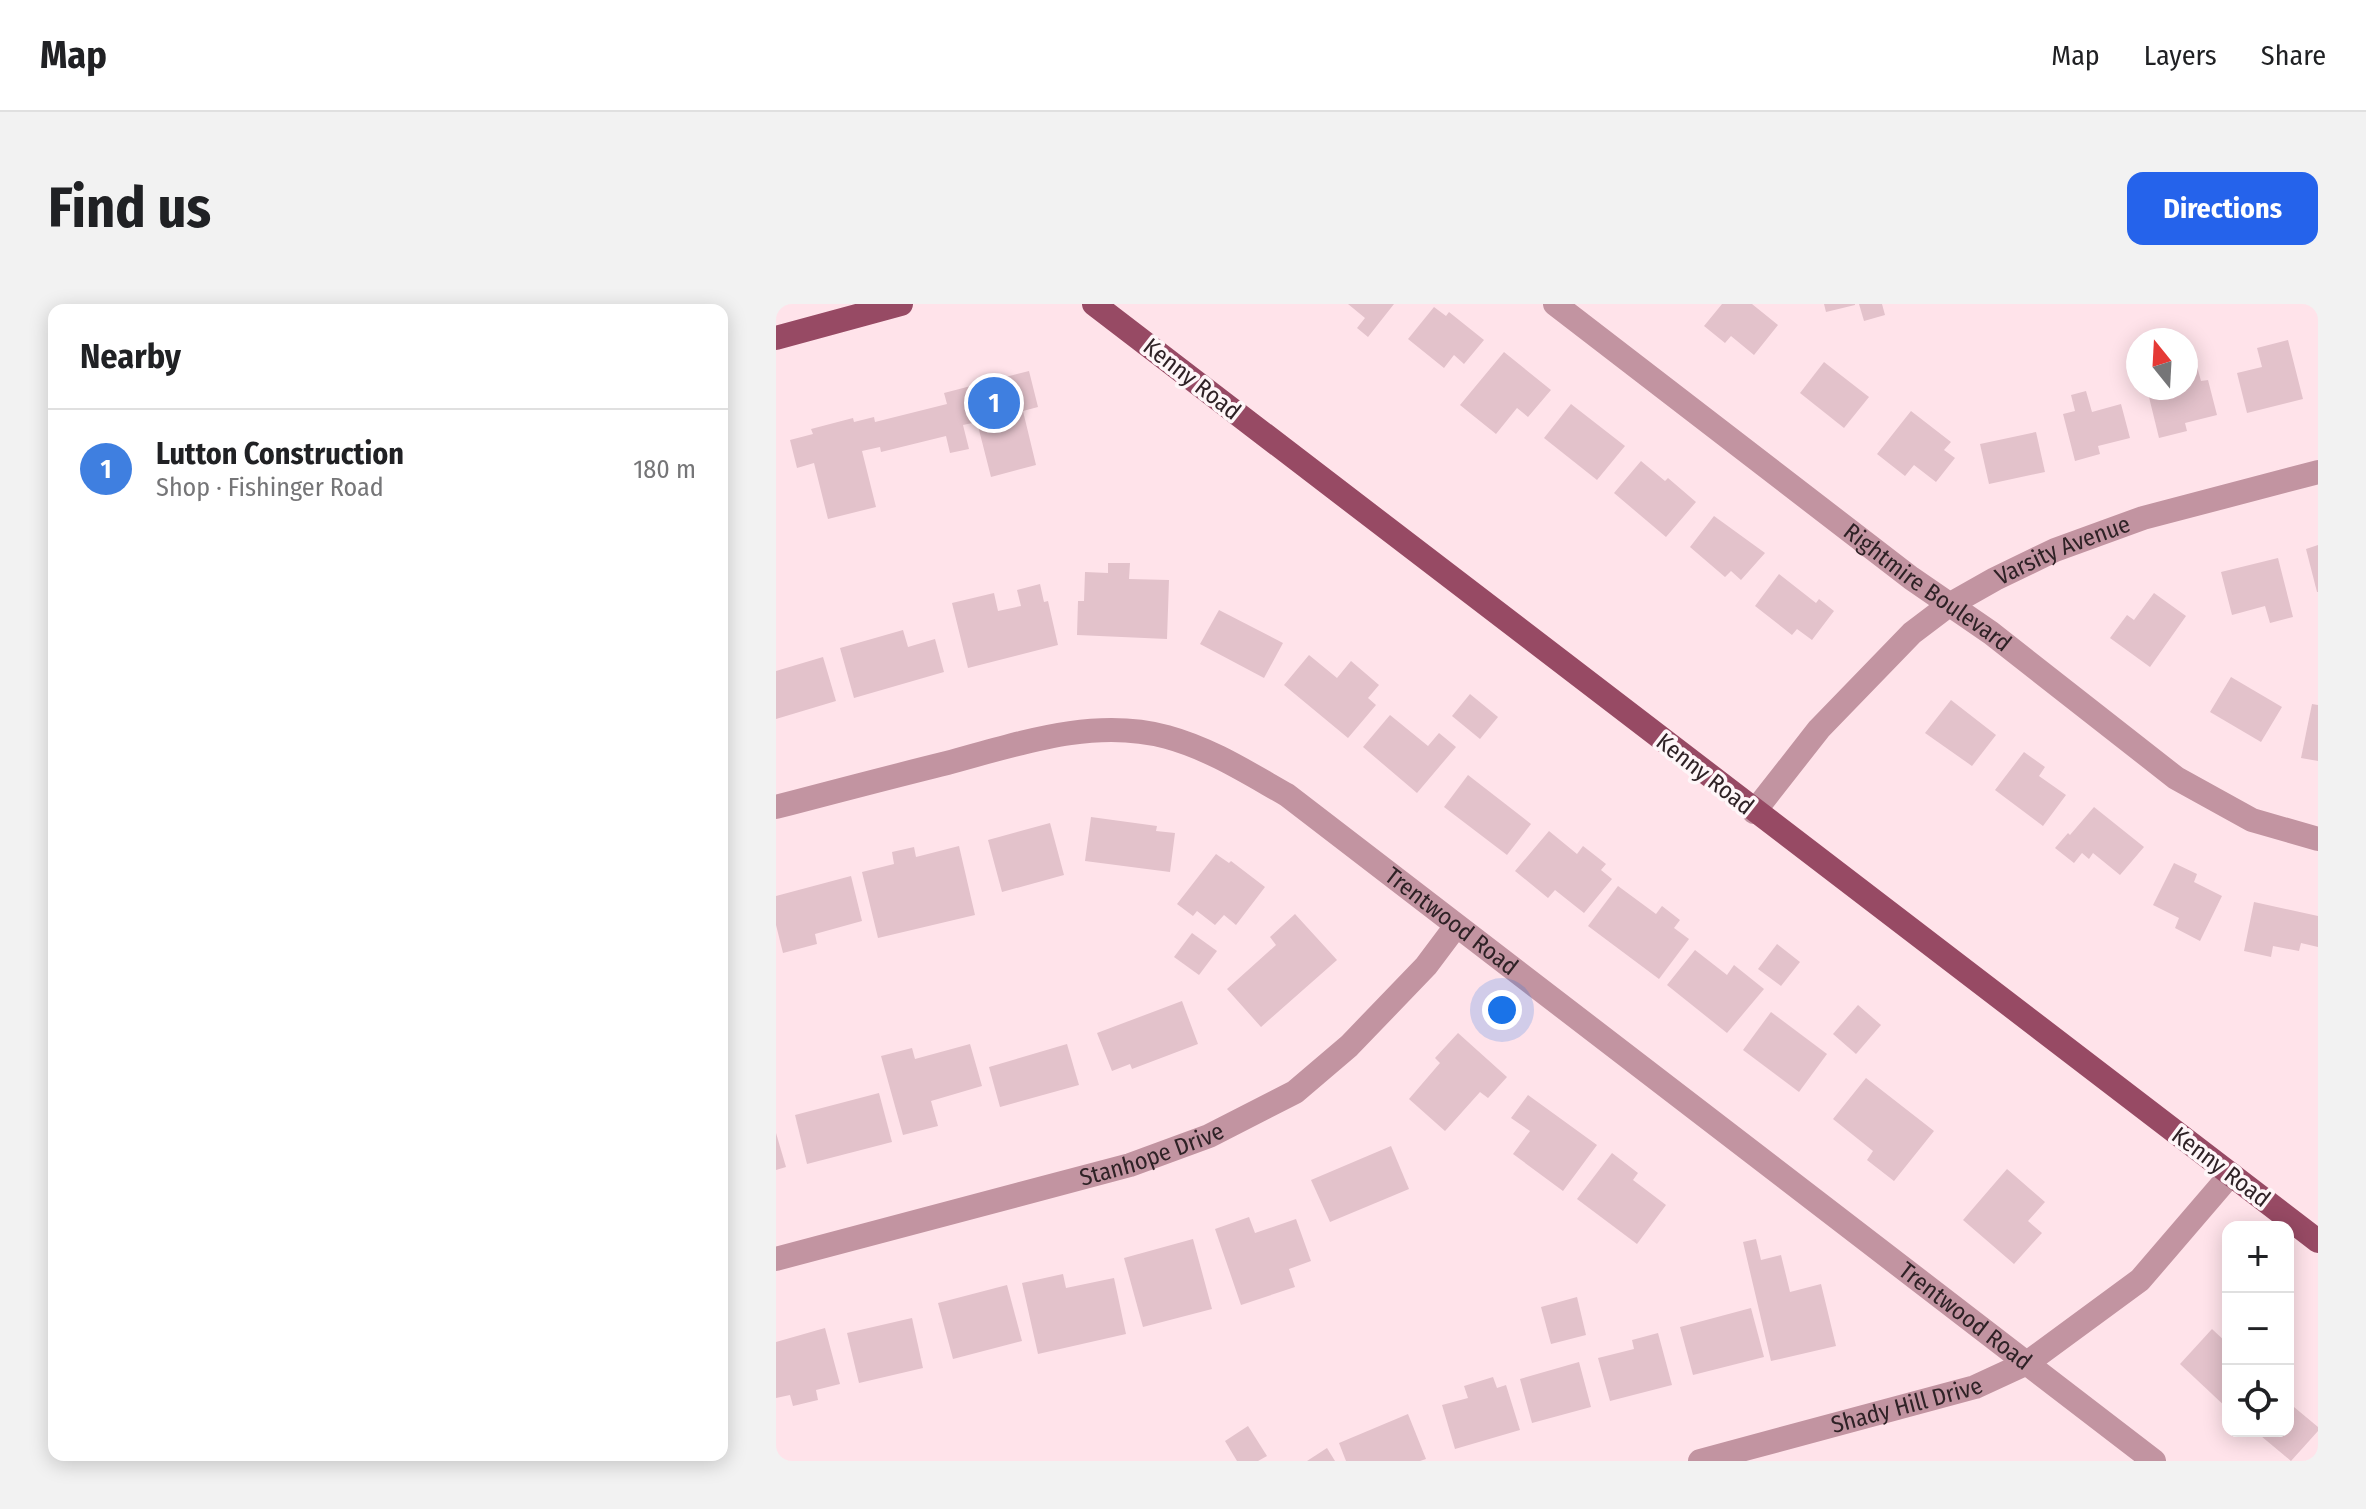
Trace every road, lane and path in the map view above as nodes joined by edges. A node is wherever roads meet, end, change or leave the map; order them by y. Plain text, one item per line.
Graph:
1 (837, 304) edge
2 (901, 304) edge
3 (1094, 304) edge
4 (1555, 304) edge
5 (778, 337) edge
6 (2318, 472) edge
7 (1949, 605) junction
8 (776, 807) edge
9 (1754, 812) junction
10 (2318, 839) edge
11 (1456, 926) junction
12 (2231, 1174) junction
13 (2318, 1241) edge
14 (776, 1259) edge
15 (2027, 1363) junction
16 (1748, 1455) edge
17 (1700, 1461) edge
18 (2154, 1461) edge

1 - 5 main road
2 - 5 main road
3 - 9 main road, Kenny Road
4 - 7 street, Rightmire Boulevard
6 - 7 street, Varsity Avenue
7 - 9 street, Varsity Avenue
7 - 10 street, Rightmire Boulevard
8 - 11 street, Trentwood Road
9 - 12 main road, Kenny Road
11 - 14 street, Stanhope Drive
11 - 15 street, Trentwood Road
12 - 13 main road, Kenny Road
12 - 15 street, Shady Hill Drive
15 - 16 street, Shady Hill Drive
15 - 18 street, Trentwood Road
16 - 17 street, Shady Hill Drive

